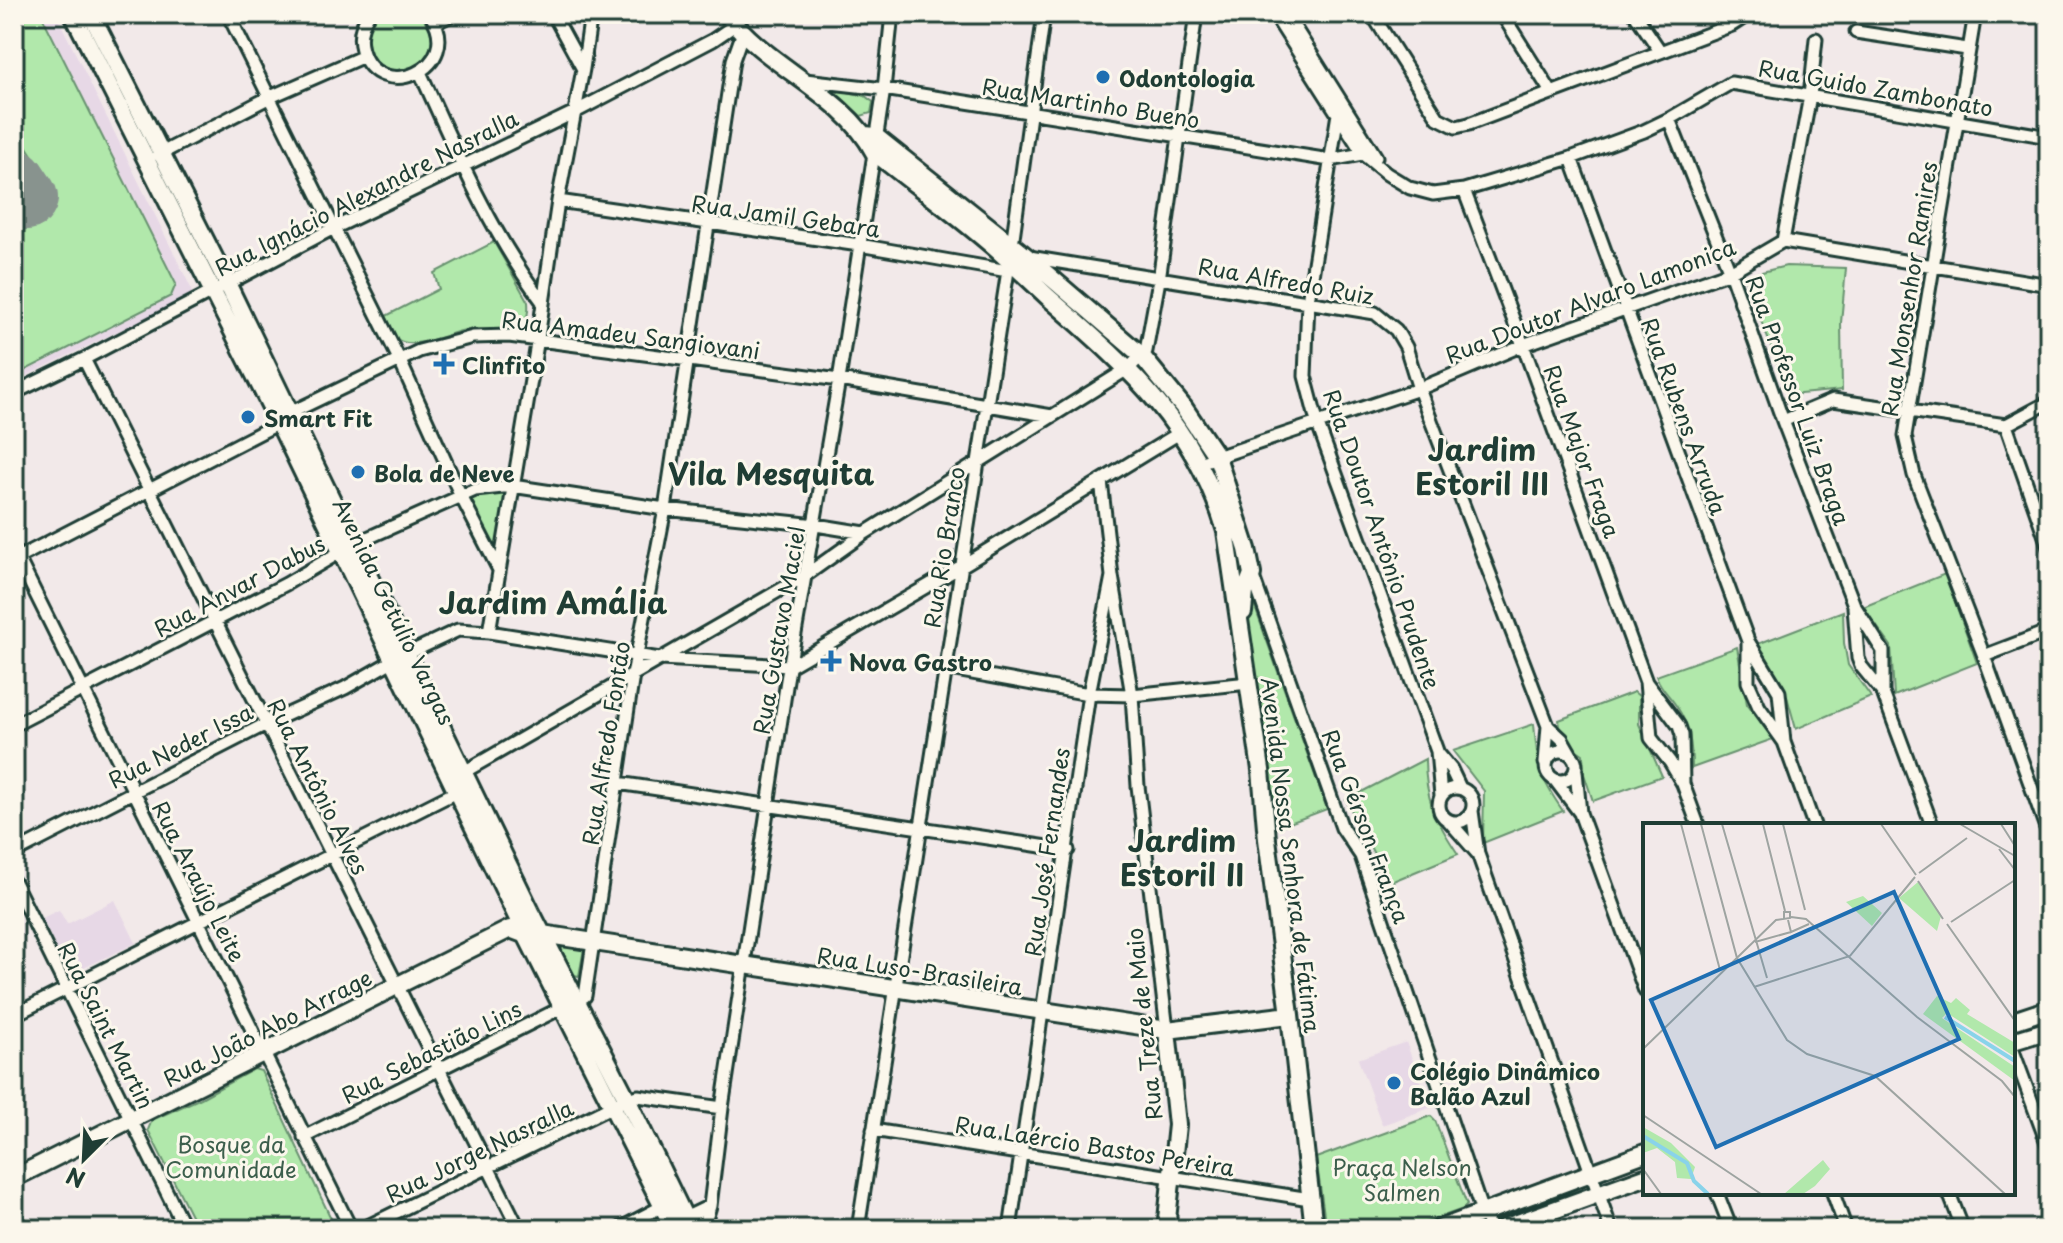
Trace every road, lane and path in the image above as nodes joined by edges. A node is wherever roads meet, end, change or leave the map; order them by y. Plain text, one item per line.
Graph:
1 (73, 14) edge
2 (91, 14) edge
3 (228, 14) edge
4 (369, 14) edge
5 (453, 14) edge
6 (591, 14) edge
7 (892, 14) edge
8 (1044, 14) edge
9 (1196, 14) edge
10 (1274, 14) edge
11 (1286, 14) edge
12 (1372, 14) edge
13 (1502, 14) edge
14 (1635, 14) edge
15 (1749, 14) edge
16 (1975, 14) edge
17 (433, 18) edge
18 (555, 18) edge
19 (736, 21) edge
20 (1856, 32) dead end
21 (1816, 39) dead end
22 (713, 40) junction
23 (587, 42) junction
24 (1967, 49) junction
25 (1660, 51) junction
26 (364, 56) junction
27 (733, 60) junction
28 (583, 69) junction
29 (1315, 69) junction
30 (420, 72) junction
31 (803, 80) junction
32 (884, 89) junction
33 (1551, 92) junction
34 (1810, 96) junction
35 (268, 98) junction
36 (1339, 106) junction
37 (575, 112) junction
38 (1031, 113) junction
39 (1669, 119) junction
40 (1955, 121) junction
41 (1178, 137) junction
42 (2049, 137) edge
43 (872, 141) junction
44 (1368, 153) junction
45 (154, 157) junction
46 (1571, 158) junction
47 (1330, 160) junction
48 (462, 165) junction
49 (1464, 190) junction
50 (558, 201) junction
51 (710, 223) junction
52 (332, 229) junction
53 (1783, 241) junction
54 (859, 245) junction
55 (1004, 246) junction
56 (1027, 257) junction
57 (973, 264) junction
58 (1077, 264) junction
59 (1934, 264) junction
60 (1008, 267) junction
61 (1730, 272) junction
62 (1051, 278) junction
63 (1159, 280) junction
64 (2049, 285) edge
65 (220, 287) junction
66 (542, 301) junction
67 (1308, 301) junction
68 (1624, 309) junction
69 (538, 338) junction
70 (1523, 345) junction
71 (1141, 355) junction
72 (84, 359) junction
73 (687, 359) junction
74 (400, 361) junction
75 (1129, 368) junction
76 (839, 380) junction
77 (1419, 389) junction
78 (14, 393) edge
79 (2049, 402) edge
80 (986, 403) junction
81 (1910, 410) junction
82 (1052, 416) junction
83 (285, 418) junction
84 (1783, 421) junction
85 (1317, 422) junction
86 (2006, 425) junction
87 (1181, 432) junction
88 (1217, 457) junction
89 (977, 463) junction
90 (1199, 463) junction
91 (1101, 481) junction
92 (512, 486) junction
93 (150, 492) junction
94 (461, 496) junction
95 (665, 509) junction
96 (816, 525) junction
97 (865, 533) junction
98 (2049, 548) edge
99 (348, 549) junction
100 (15, 556) edge
101 (960, 567) junction
102 (499, 570) junction
103 (806, 575) junction
104 (1112, 576) junction
105 (1232, 577) junction
106 (1251, 577) junction
107 (1854, 605) junction
108 (214, 621) junction
109 (1104, 621) junction
110 (1119, 623) junction
111 (1241, 630) junction
112 (2049, 631) edge
113 (489, 632) junction
114 (1876, 637) junction
115 (1748, 641) junction
116 (1857, 648) junction
117 (401, 656) junction
118 (638, 656) junction
119 (1984, 656) junction
120 (660, 659) junction
121 (1885, 662) junction
122 (790, 666) junction
123 (1861, 666) junction
124 (944, 668) junction
125 (1769, 674) junction
126 (633, 675) junction
127 (1646, 682) junction
128 (1748, 682) junction
129 (1249, 683) junction
130 (82, 690) junction
131 (1883, 693) junction
132 (1089, 694) junction
133 (1132, 695) junction
134 (1781, 699) junction
135 (1759, 707) junction
136 (1674, 719) junction
137 (266, 724) junction
138 (14, 725) edge
139 (1548, 726) junction
140 (1649, 727) junction
141 (1682, 735) junction
142 (1784, 742) junction
143 (1658, 747) junction
144 (1437, 751) junction
145 (1570, 753) junction
146 (1545, 763) junction
147 (1576, 771) junction
148 (464, 772) junction
149 (1555, 780) junction
150 (618, 783) junction
151 (1683, 784) junction
152 (1460, 788) junction
153 (458, 791) junction
154 (133, 792) junction
155 (1441, 796) junction
156 (770, 804) junction
157 (1472, 811) junction
158 (1580, 813) junction
159 (1449, 821) junction
160 (1697, 823) edge
161 (1813, 823) edge
162 (1931, 823) edge
163 (921, 827) junction
164 (2049, 836) edge
165 (1068, 850) junction
166 (14, 853) edge
167 (1478, 854) junction
168 (331, 857) junction
169 (14, 882) edge
170 (199, 923) junction
171 (526, 927) junction
172 (595, 942) junction
173 (746, 965) junction
174 (398, 985) junction
175 (1643, 986) edge
176 (895, 987) junction
177 (65, 989) junction
178 (569, 1003) junction
179 (2049, 1009) edge
180 (1042, 1012) junction
181 (14, 1015) edge
182 (1290, 1015) junction
183 (2015, 1020) edge
184 (1167, 1030) junction
185 (2049, 1030) edge
186 (2015, 1040) edge
187 (263, 1053) junction
188 (2015, 1056) edge
189 (440, 1069) junction
190 (620, 1103) junction
191 (722, 1108) junction
192 (132, 1119) junction
193 (873, 1130) junction
194 (304, 1137) junction
195 (2049, 1148) edge
196 (1021, 1154) junction
197 (1643, 1154) edge
198 (489, 1168) junction
199 (1590, 1172) junction
200 (14, 1178) edge
201 (1173, 1178) junction
202 (1643, 1178) edge
203 (1598, 1193) junction
204 (1718, 1195) edge
205 (1834, 1195) edge
206 (1950, 1195) edge
207 (1310, 1199) junction
208 (663, 1206) junction
209 (710, 1206) junction
210 (14, 1217) edge
211 (1471, 1219) edge
212 (683, 1225) edge
213 (20, 1229) edge
214 (185, 1229) edge
215 (351, 1229) edge
216 (362, 1229) edge
217 (519, 1229) edge
218 (619, 1229) edge
219 (703, 1229) edge
220 (858, 1229) edge
221 (1010, 1229) edge
222 (1166, 1229) edge
223 (1314, 1229) edge
224 (1439, 1229) edge
225 (1492, 1229) edge
226 (1501, 1229) edge
227 (1611, 1229) edge
228 (1731, 1229) edge
229 (1846, 1229) edge
230 (1963, 1229) edge

1 - 45 street, Avenida Getúlio Vargas
2 - 45 street, Avenida Getúlio Vargas
3 - 35 street
4 - 26 street
5 - 17 street
6 - 23 street
7 - 32 street, Rua Gustavo Maciel
8 - 38 street
9 - 41 street
10 - 29 street, Rua Guido Zambonato
11 - 29 street, Rua Guido Zambonato
12 - 33 street
13 - 33 street
14 - 25 street
15 - 25 street
16 - 24 street, Rua Monsenhor Ramires
17 - 30 street
18 - 23 street
18 - 28 street
19 - 22 street, Rua Ignácio Alexandre Nasralla
19 - 27 street, Rua Alfredo Fontão
19 - 31 street, Avenida Nossa Senhora de Fátima
20 - 24 street
21 - 34 street
22 - 27 street
22 - 37 street, Rua Ignácio Alexandre Nasralla
23 - 28 street
24 - 40 street, Rua Monsenhor Ramires
25 - 33 street
26 - 30 street
26 - 35 street
27 - 51 street, Rua Alfredo Fontão
28 - 37 street
29 - 36 street, Rua Guido Zambonato
30 - 48 street
31 - 32 street, Rua Martinho Bueno
31 - 43 street, Avenida Nossa Senhora de Fátima
32 - 38 street, Rua Martinho Bueno
32 - 43 street, Rua Gustavo Maciel
34 - 39 street, Rua Guido Zambonato
34 - 40 street, Rua Guido Zambonato
34 - 53 street
35 - 45 street
35 - 52 street
36 - 44 street, Rua Guido Zambonato
36 - 47 street, Rua Doutor Antônio Prudente
37 - 48 street, Rua Ignácio Alexandre Nasralla
37 - 50 street
38 - 41 street, Rua Martinho Bueno
38 - 55 street
39 - 46 street, Rua Guido Zambonato
39 - 61 street, Rua Professor Luiz Braga
40 - 42 street, Rua Guido Zambonato
40 - 59 street, Rua Monsenhor Ramires
41 - 47 street, Rua Martinho Bueno
41 - 63 street
43 - 54 street, Rua Gustavo Maciel
43 - 55 street, Avenida Nossa Senhora de Fátima
44 - 47 street, Rua Martinho Bueno
44 - 49 street, Rua Guido Zambonato
45 - 65 street, Avenida Getúlio Vargas
46 - 49 street, Rua Guido Zambonato
46 - 68 street, Rua Rubens Arruda
47 - 67 street, Rua Doutor Antônio Prudente
48 - 52 street, Rua Ignácio Alexandre Nasralla
48 - 66 street
49 - 70 street, Rua Major Fraga
50 - 51 street, Rua Jamil Gebara
50 - 66 street
51 - 54 street, Rua Jamil Gebara
51 - 73 street, Rua Alfredo Fontão
52 - 65 street, Rua Ignácio Alexandre Nasralla
52 - 74 street
53 - 59 street
53 - 61 street, Rua Doutor Alvaro Lamonica
54 - 57 street, Rua Jamil Gebara
54 - 76 street, Rua Gustavo Maciel
55 - 56 street, Avenida Nossa Senhora de Fátima
55 - 57 street
55 - 60 street, Avenida Nossa Senhora de Fátima
56 - 58 street
56 - 62 street, Avenida Nossa Senhora de Fátima
57 - 60 street, Rua Jamil Gebara
58 - 62 street
58 - 63 street, Rua Alfredo Ruiz
59 - 64 street
59 - 81 street, Rua Monsenhor Ramires
60 - 75 street, Avenida Nossa Senhora de Fátima
60 - 80 street, Rua Rio Branco
61 - 68 street, Rua Doutor Alvaro Lamonica
61 - 84 street, Rua Professor Luiz Braga
62 - 71 street, Avenida Nossa Senhora de Fátima
63 - 67 street, Rua Alfredo Ruiz
63 - 71 street
65 - 72 street, Rua Ignácio Alexandre Nasralla
65 - 83 street, Avenida Getúlio Vargas
66 - 69 street
67 - 77 street, Rua Alfredo Ruiz
67 - 85 street, Rua Doutor Antônio Prudente
68 - 70 street, Rua Doutor Alvaro Lamonica
68 - 115 street, Rua Rubens Arruda
69 - 73 street, Rua Amadeu Sangiovani
69 - 74 street, Rua Amadeu Sangiovani
69 - 92 street
70 - 77 street, Rua Doutor Alvaro Lamonica
70 - 127 street, Rua Major Fraga
71 - 75 street
71 - 88 street, Avenida Nossa Senhora de Fátima
72 - 78 street, Rua Ignácio Alexandre Nasralla
72 - 93 street, Rua Antônio Alves
73 - 76 street, Rua Amadeu Sangiovani
73 - 95 street, Rua Alfredo Fontão
74 - 83 street, Rua Amadeu Sangiovani
74 - 94 street
75 - 82 street
75 - 87 street, Avenida Nossa Senhora de Fátima
76 - 80 street, Rua Amadeu Sangiovani
76 - 96 street, Rua Gustavo Maciel
77 - 85 street, Rua Doutor Alvaro Lamonica
77 - 139 street, Rua Alfredo Ruiz
79 - 86 street
80 - 82 street, Rua Amadeu Sangiovani
80 - 89 street, Rua Rio Branco
81 - 84 street
81 - 86 street
81 - 119 street, Rua Monsenhor Ramires
82 - 89 street
83 - 93 street, Rua Amadeu Sangiovani
83 - 99 street, Avenida Getúlio Vargas
84 - 107 street, Rua Professor Luiz Braga
85 - 88 street, Rua Doutor Alvaro Lamonica
85 - 144 street, Rua Doutor Antônio Prudente
86 - 98 street
87 - 90 street, Avenida Nossa Senhora de Fátima
87 - 91 street
88 - 90 street, Rua Doutor Alvaro Lamonica
88 - 106 street, Avenida Nossa Senhora de Fátima
89 - 97 street
89 - 101 street, Rua Rio Branco
90 - 105 street, Avenida Nossa Senhora de Fátima
91 - 101 street
91 - 104 street, Rua Treze de Maio
92 - 94 street, Rua Anvar Dabus
92 - 95 street, Rua Anvar Dabus
92 - 102 street
93 - 100 street, Rua Amadeu Sangiovani
93 - 108 street, Rua Antônio Alves
94 - 99 street, Rua Anvar Dabus
94 - 102 street
95 - 96 street, Rua Anvar Dabus
95 - 118 street, Rua Alfredo Fontão
96 - 97 street, Rua Anvar Dabus
96 - 103 street, Rua Gustavo Maciel
97 - 103 street
99 - 108 street, Rua Anvar Dabus
99 - 117 street, Avenida Getúlio Vargas
100 - 130 street, Rua Araújo Leite
101 - 122 street
101 - 124 street, Rua Rio Branco
102 - 113 street
103 - 120 street
103 - 122 street, Rua Gustavo Maciel
104 - 109 street, Rua José Fernandes
104 - 110 street, Rua Treze de Maio
105 - 106 street
105 - 111 street, Avenida Nossa Senhora de Fátima
106 - 111 street, Avenida Nossa Senhora de Fátima
106 - 211 street, Rua Gérson França
107 - 114 street, Rua Professor Luiz Braga
107 - 116 street, Rua Professor Luiz Braga
108 - 130 street, Rua Anvar Dabus
108 - 137 street, Rua Antônio Alves
109 - 110 street
109 - 132 street, Rua José Fernandes
110 - 133 street, Rua Treze de Maio
111 - 129 street, Avenida Nossa Senhora de Fátima
112 - 119 street
113 - 117 street, Rua Neder Issa
113 - 118 street, Rua Neder Issa
114 - 116 street
114 - 121 street, Rua Professor Luiz Braga
115 - 125 street, Rua Rubens Arruda
115 - 128 street, Rua Rubens Arruda
116 - 123 street, Rua Professor Luiz Braga
117 - 137 street, Rua Neder Issa
117 - 148 street, Avenida Getúlio Vargas
117 - 153 street, Avenida Getúlio Vargas
118 - 120 street, Rua Neder Issa
118 - 126 street, Rua Alfredo Fontão
119 - 164 street, Rua Monsenhor Ramires
120 - 122 street, Rua Neder Issa
120 - 126 street
121 - 123 street
121 - 131 street, Rua Professor Luiz Braga
122 - 156 street, Rua Gustavo Maciel
123 - 131 street, Rua Professor Luiz Braga
124 - 132 street
124 - 163 street, Rua Rio Branco
125 - 128 street
125 - 134 street, Rua Rubens Arruda
126 - 148 street
126 - 150 street, Rua Alfredo Fontão
127 - 136 street, Rua Major Fraga
127 - 140 street, Rua Major Fraga
128 - 135 street, Rua Rubens Arruda
129 - 133 street
129 - 182 street, Avenida Nossa Senhora de Fátima
130 - 138 street, Rua Anvar Dabus
130 - 154 street, Rua Araújo Leite
131 - 162 street, Rua Professor Luiz Braga
132 - 133 street
132 - 165 street, Rua José Fernandes
133 - 184 street, Rua Treze de Maio
134 - 135 street
134 - 142 street, Rua Rubens Arruda
135 - 142 street, Rua Rubens Arruda
136 - 140 street
136 - 141 street, Rua Major Fraga
137 - 154 street, Rua Neder Issa
137 - 168 street, Rua Antônio Alves
139 - 145 street, Rua Alfredo Ruiz
139 - 146 street, Rua Alfredo Ruiz
140 - 143 street, Rua Major Fraga
141 - 143 street
141 - 151 street, Rua Major Fraga
142 - 161 street, Rua Rubens Arruda
143 - 151 street, Rua Major Fraga
144 - 152 street, Rua Doutor Antônio Prudente
144 - 155 street, Rua Doutor Antônio Prudente
145 - 146 street
145 - 147 street, Rua Alfredo Ruiz
146 - 149 street, Rua Alfredo Ruiz
147 - 149 street
147 - 158 street, Rua Alfredo Ruiz
148 - 171 street, Avenida Getúlio Vargas
149 - 158 street, Rua Alfredo Ruiz
150 - 156 street
150 - 172 street, Rua Alfredo Fontão
151 - 160 street, Rua Major Fraga
152 - 155 street
152 - 157 street, Rua Doutor Antônio Prudente
153 - 168 street
153 - 171 street, Avenida Getúlio Vargas
154 - 166 street, Rua Neder Issa
154 - 170 street, Rua Araújo Leite
155 - 159 street, Rua Doutor Antônio Prudente
156 - 163 street
156 - 173 street, Rua Gustavo Maciel
157 - 159 street
157 - 167 street, Rua Doutor Antônio Prudente
158 - 175 street, Rua Alfredo Ruiz
159 - 167 street, Rua Doutor Antônio Prudente
163 - 165 street
163 - 176 street, Rua Rio Branco
165 - 180 street, Rua José Fernandes
167 - 199 street, Rua Doutor Antônio Prudente
168 - 170 street
168 - 174 street, Rua Antônio Alves
169 - 177 street, Rua Saint Martin
170 - 177 street
170 - 187 street, Rua Araújo Leite
171 - 172 street, Rua Luso-Brasileira
171 - 174 street, Rua João Abo Arrage
171 - 178 street, Avenida Getúlio Vargas
172 - 173 street, Rua Luso-Brasileira
172 - 178 street, Rua Alfredo Fontão
173 - 176 street, Rua Luso-Brasileira
173 - 191 street, Rua Gustavo Maciel
174 - 187 street, Rua João Abo Arrage
174 - 189 street, Rua Antônio Alves
176 - 180 street, Rua Luso-Brasileira
176 - 193 street, Rua Rio Branco
177 - 181 street
177 - 192 street, Rua Saint Martin
178 - 189 street, Rua Sebastião Lins
178 - 190 street, Avenida Getúlio Vargas
179 - 183 street
180 - 184 street, Rua Luso-Brasileira
180 - 196 street, Rua José Fernandes
182 - 184 street, Rua Luso-Brasileira
182 - 207 street, Avenida Nossa Senhora de Fátima
184 - 201 street, Rua Treze de Maio
185 - 186 street
187 - 192 street, Rua João Abo Arrage
187 - 194 street, Rua Araújo Leite
188 - 195 street
189 - 194 street, Rua Sebastião Lins
189 - 198 street, Rua Antônio Alves
190 - 191 street
190 - 198 street, Rua Jorge Nasralla
190 - 208 street, Avenida Getúlio Vargas
190 - 212 street, Avenida Getúlio Vargas
191 - 209 street, Rua Gustavo Maciel
192 - 200 street, Rua João Abo Arrage
192 - 214 street, Rua Saint Martin
193 - 196 street, Rua Laércio Bastos Pereira
193 - 220 street, Rua Rio Branco
194 - 215 street, Rua Araújo Leite
196 - 201 street, Rua Laércio Bastos Pereira
196 - 221 street, Rua José Fernandes
197 - 199 street
198 - 216 street, Rua Jorge Nasralla
198 - 217 street, Rua Antônio Alves
199 - 203 street, Rua Doutor Antônio Prudente
199 - 211 street
201 - 207 street, Rua Laércio Bastos Pereira
201 - 222 street, Rua Treze de Maio
202 - 203 street
203 - 226 street
203 - 227 street, Rua Doutor Antônio Prudente
204 - 228 street
205 - 229 street
206 - 230 street
207 - 223 street, Avenida Nossa Senhora de Fátima
208 - 212 street, Avenida Getúlio Vargas
208 - 218 street
209 - 212 street
209 - 219 street, Rua Gustavo Maciel
210 - 213 street
211 - 224 street
211 - 225 street, Rua Gérson França

